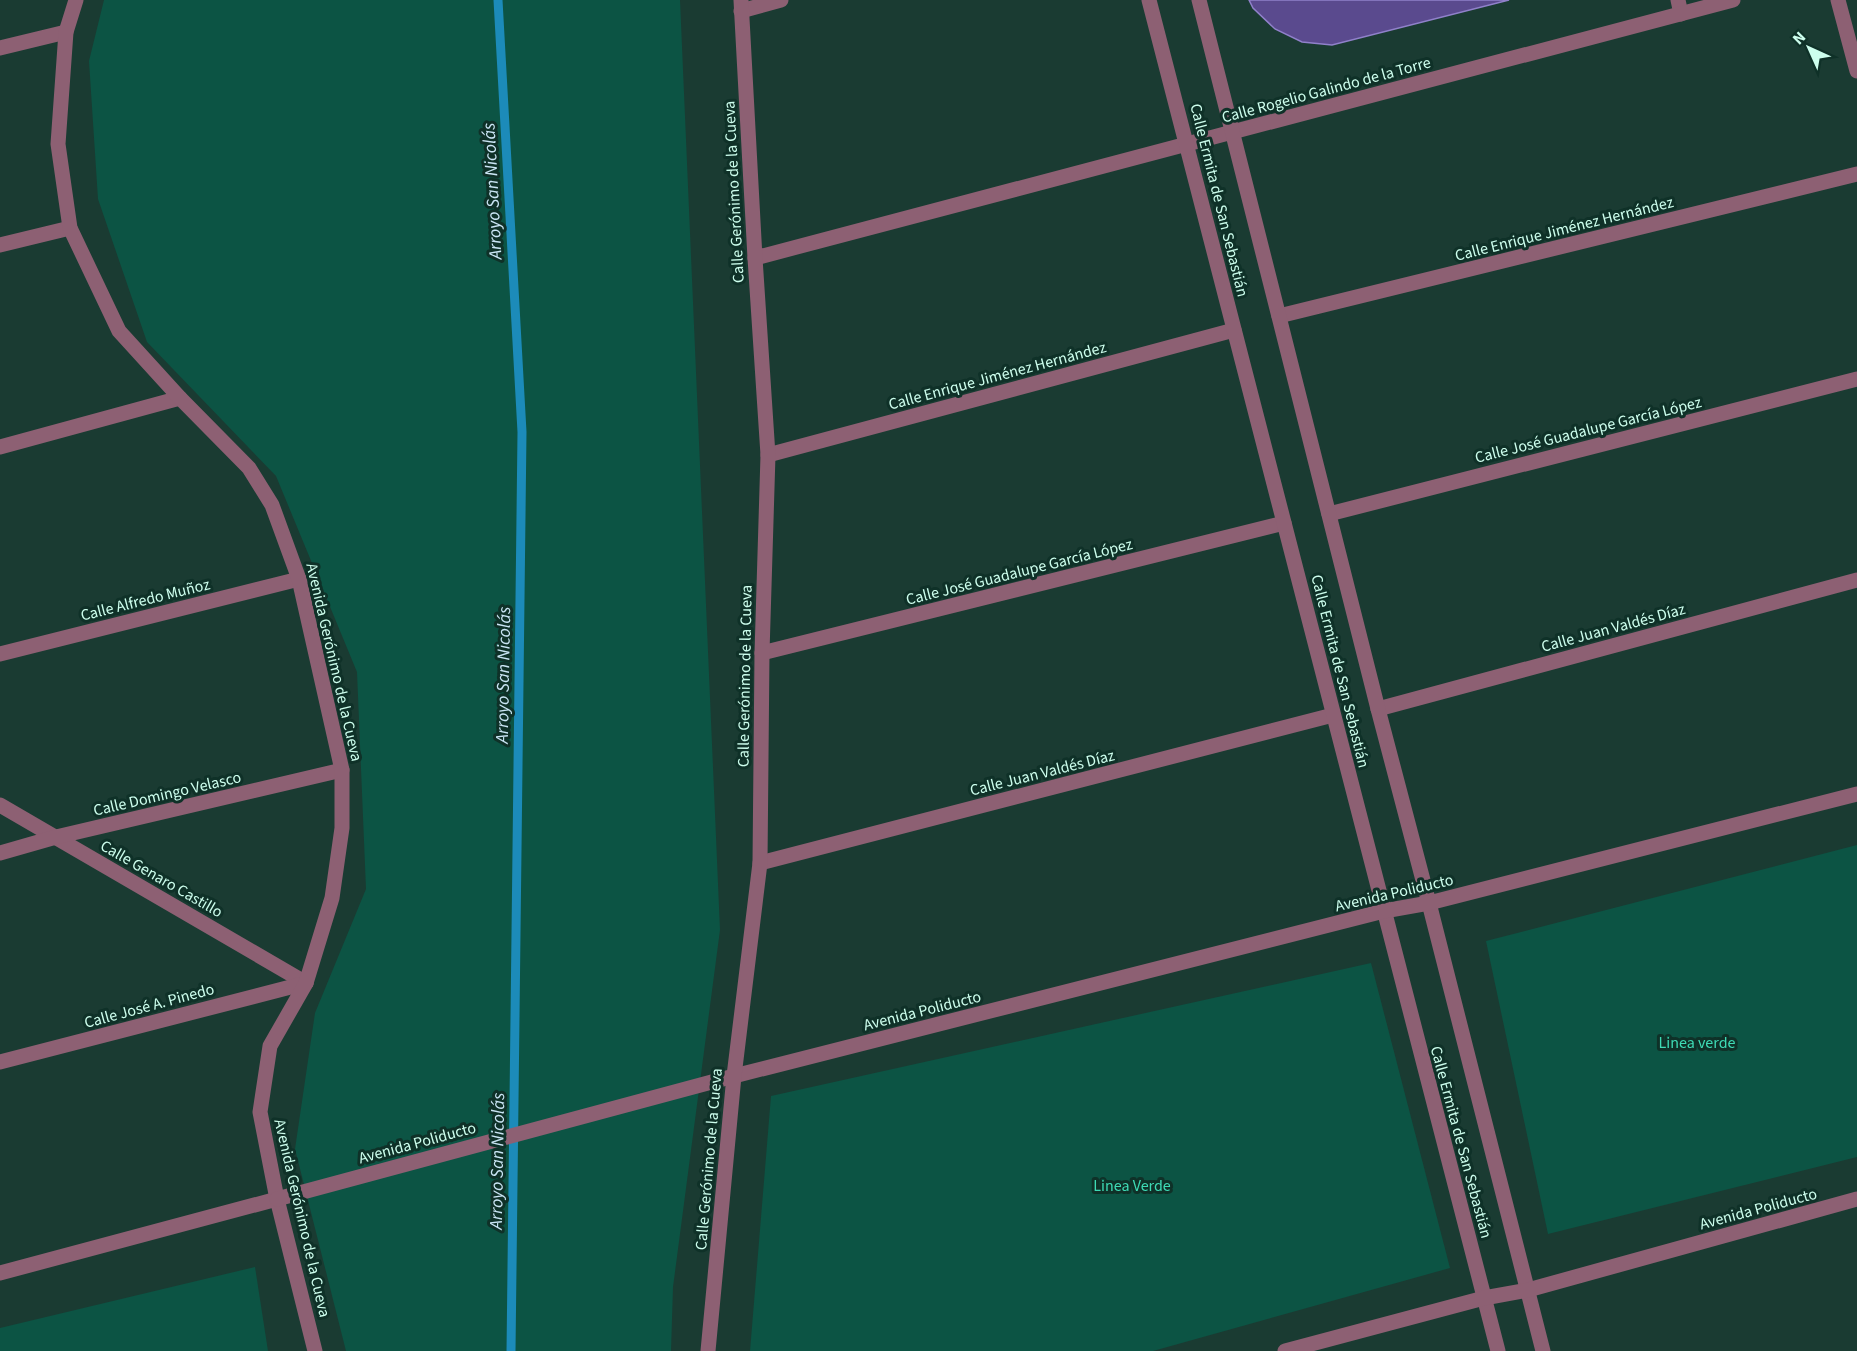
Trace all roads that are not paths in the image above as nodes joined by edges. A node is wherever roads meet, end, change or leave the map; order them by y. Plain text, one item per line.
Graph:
1 (76, 0) edge
2 (781, 0) edge
3 (1149, 0) edge
4 (1199, 0) edge
5 (1733, 0) edge
6 (1838, 0) edge
7 (741, 6) edge
8 (1679, 7) edge
9 (66, 32) junction
10 (0, 48) edge
11 (1857, 71) edge
12 (1233, 132) junction
13 (1186, 144) junction
14 (1857, 174) edge
15 (70, 228) junction
16 (0, 245) edge
17 (755, 258) junction
18 (1279, 316) junction
19 (1234, 330) junction
20 (1857, 379) edge
21 (180, 398) junction
22 (0, 447) edge
23 (768, 455) junction
24 (1329, 514) junction
25 (1284, 523) junction
26 (299, 579) junction
27 (1857, 580) edge
28 (762, 653) junction
29 (0, 654) edge
30 (1378, 709) junction
31 (1334, 715) junction
32 (342, 770) junction
33 (1857, 794) edge
34 (0, 804) edge
35 (56, 837) junction
36 (0, 853) edge
37 (760, 863) junction
38 (1429, 903) junction
39 (1384, 911) junction
40 (306, 982) junction
41 (0, 1062) edge
42 (734, 1076) junction
43 (277, 1199) junction
44 (1857, 1199) edge
45 (0, 1273) edge
46 (1528, 1290) junction
47 (1484, 1298) junction
48 (315, 1351) edge
49 (708, 1351) edge
50 (1285, 1351) edge
51 (1498, 1351) edge
52 (1543, 1351) edge

1 - 9 street, Avenida Gerónimo de la Cueva
2 - 7 street
3 - 13 street, Calle Ermita de San Sebastián
4 - 12 street, Calle Ermita de San Sebastián
5 - 8 street, Calle Rogelio Galindo de la Torre
6 - 11 street
7 - 17 street, Calle Gerónimo de la Cueva
8 - 12 street, Calle Rogelio Galindo de la Torre
9 - 10 street
9 - 15 street, Avenida Gerónimo de la Cueva
12 - 13 street, Calle Rogelio Galindo de la Torre
12 - 18 street, Calle Ermita de San Sebastián
13 - 17 street, Calle Rogelio Galindo de la Torre
13 - 19 street, Calle Ermita de San Sebastián
14 - 18 street, Calle Enrique Jiménez Hernández
15 - 16 street
15 - 21 street, Avenida Gerónimo de la Cueva
17 - 23 street, Calle Gerónimo de la Cueva
18 - 24 street, Calle Ermita de San Sebastián
19 - 23 street, Calle Enrique Jiménez Hernández
19 - 25 street, Calle Ermita de San Sebastián
20 - 24 street, Calle José Guadalupe García López
21 - 22 street
21 - 26 street, Avenida Gerónimo de la Cueva
23 - 28 street, Calle Gerónimo de la Cueva
24 - 30 street, Calle Ermita de San Sebastián
25 - 28 street, Calle José Guadalupe García López
25 - 31 street, Calle Ermita de San Sebastián
26 - 29 street, Calle Alfredo Muñoz
26 - 32 street, Avenida Gerónimo de la Cueva
27 - 30 street, Calle Juan Valdés Díaz
28 - 37 street, Calle Gerónimo de la Cueva
30 - 38 street, Calle Ermita de San Sebastián
31 - 37 street, Calle Juan Valdés Díaz
31 - 39 street, Calle Ermita de San Sebastián
32 - 35 street, Calle Domingo Velasco
32 - 40 street, Avenida Gerónimo de la Cueva
33 - 38 street, Avenida Poliducto
34 - 35 street, Calle Genaro Castillo
35 - 36 street, Calle Domingo Velasco
35 - 40 street, Calle Genaro Castillo
37 - 42 street, Calle Gerónimo de la Cueva
38 - 39 street, Avenida Poliducto
38 - 46 street, Calle Ermita de San Sebastián
39 - 42 street, Avenida Poliducto
39 - 47 street, Calle Ermita de San Sebastián
40 - 41 street, Calle José A. Pinedo
40 - 43 street, Avenida Gerónimo de la Cueva
42 - 43 street, Avenida Poliducto
42 - 49 street, Calle Gerónimo de la Cueva
43 - 45 street, Avenida Poliducto
43 - 48 street, Avenida Gerónimo de la Cueva
44 - 46 street, Avenida Poliducto
46 - 47 street, Avenida Poliducto
46 - 52 street, Calle Ermita de San Sebastián
47 - 50 street, Avenida Poliducto
47 - 51 street, Calle Ermita de San Sebastián

